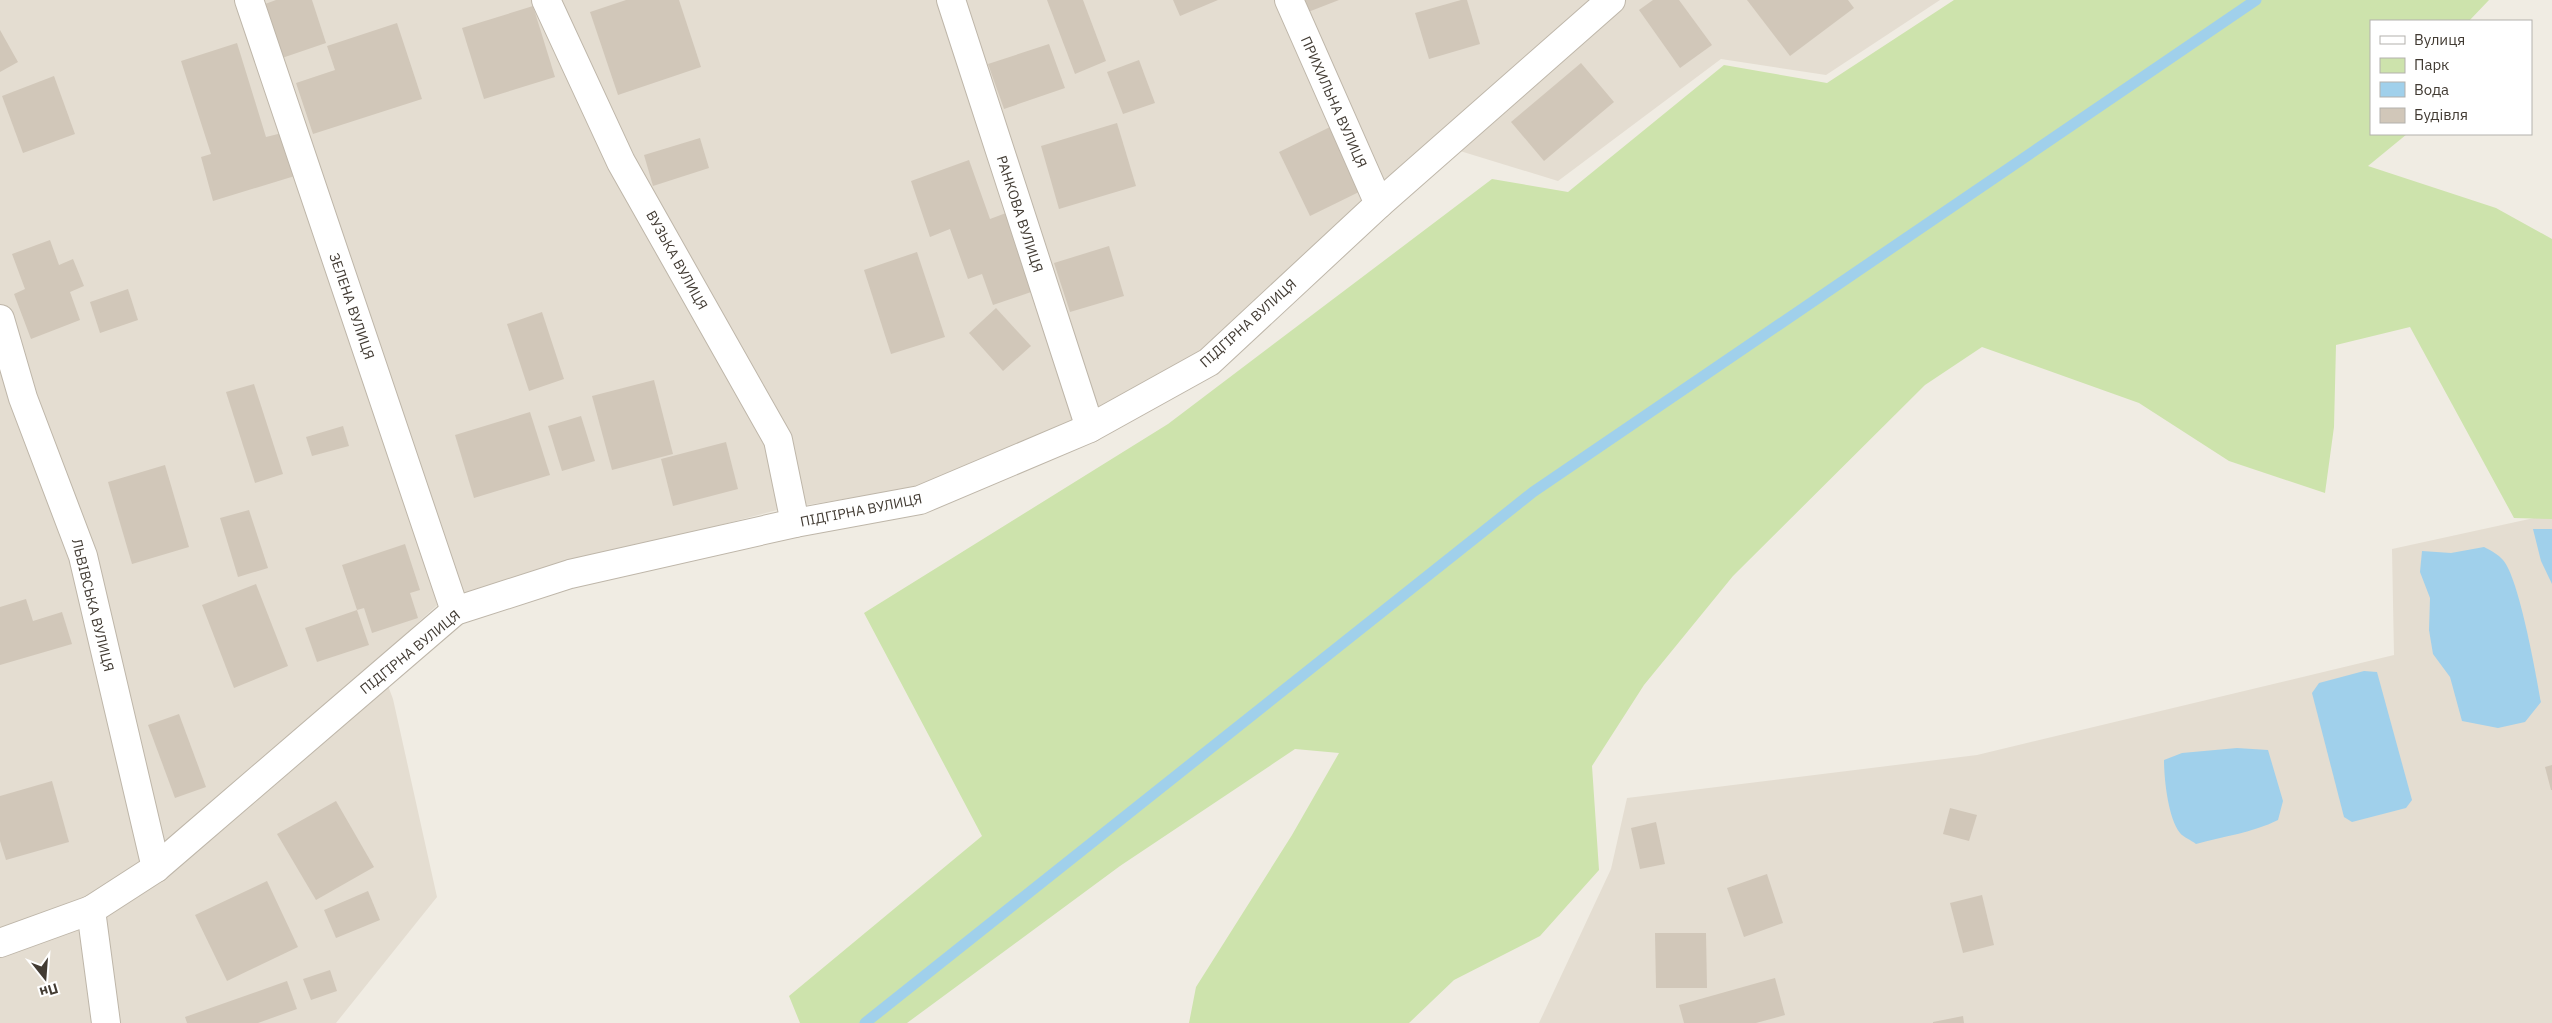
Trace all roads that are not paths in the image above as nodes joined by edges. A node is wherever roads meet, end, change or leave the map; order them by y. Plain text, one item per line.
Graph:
1 (249, 0) edge
2 (546, 0) edge
3 (951, 0) edge
4 (1289, 0) edge
5 (1611, 0) edge
6 (1378, 204) junction
7 (0, 319) edge
8 (1090, 428) junction
9 (795, 523) junction
10 (456, 612) junction
11 (156, 868) junction
12 (91, 910) junction
13 (0, 943) edge
14 (106, 1023) edge

1 - 10 street, ЗЕЛЕНА ВУЛИЦЯ
2 - 9 street, ВУЗЬКА ВУЛИЦЯ
3 - 8 street, РАНКОВА ВУЛИЦЯ
4 - 6 street, ПРИХИЛЬНА ВУЛИЦЯ
5 - 6 street, ПІДГІРНА ВУЛИЦЯ
6 - 8 street, ПІДГІРНА ВУЛИЦЯ
7 - 11 street, ЛЬВІВСЬКА ВУЛИЦЯ
8 - 9 street, ПІДГІРНА ВУЛИЦЯ
9 - 10 street, ПІДГІРНА ВУЛИЦЯ
10 - 11 street, ПІДГІРНА ВУЛИЦЯ
11 - 12 street, ПІДГІРНА ВУЛИЦЯ
12 - 13 street, ПІДГІРНА ВУЛИЦЯ
12 - 14 street

